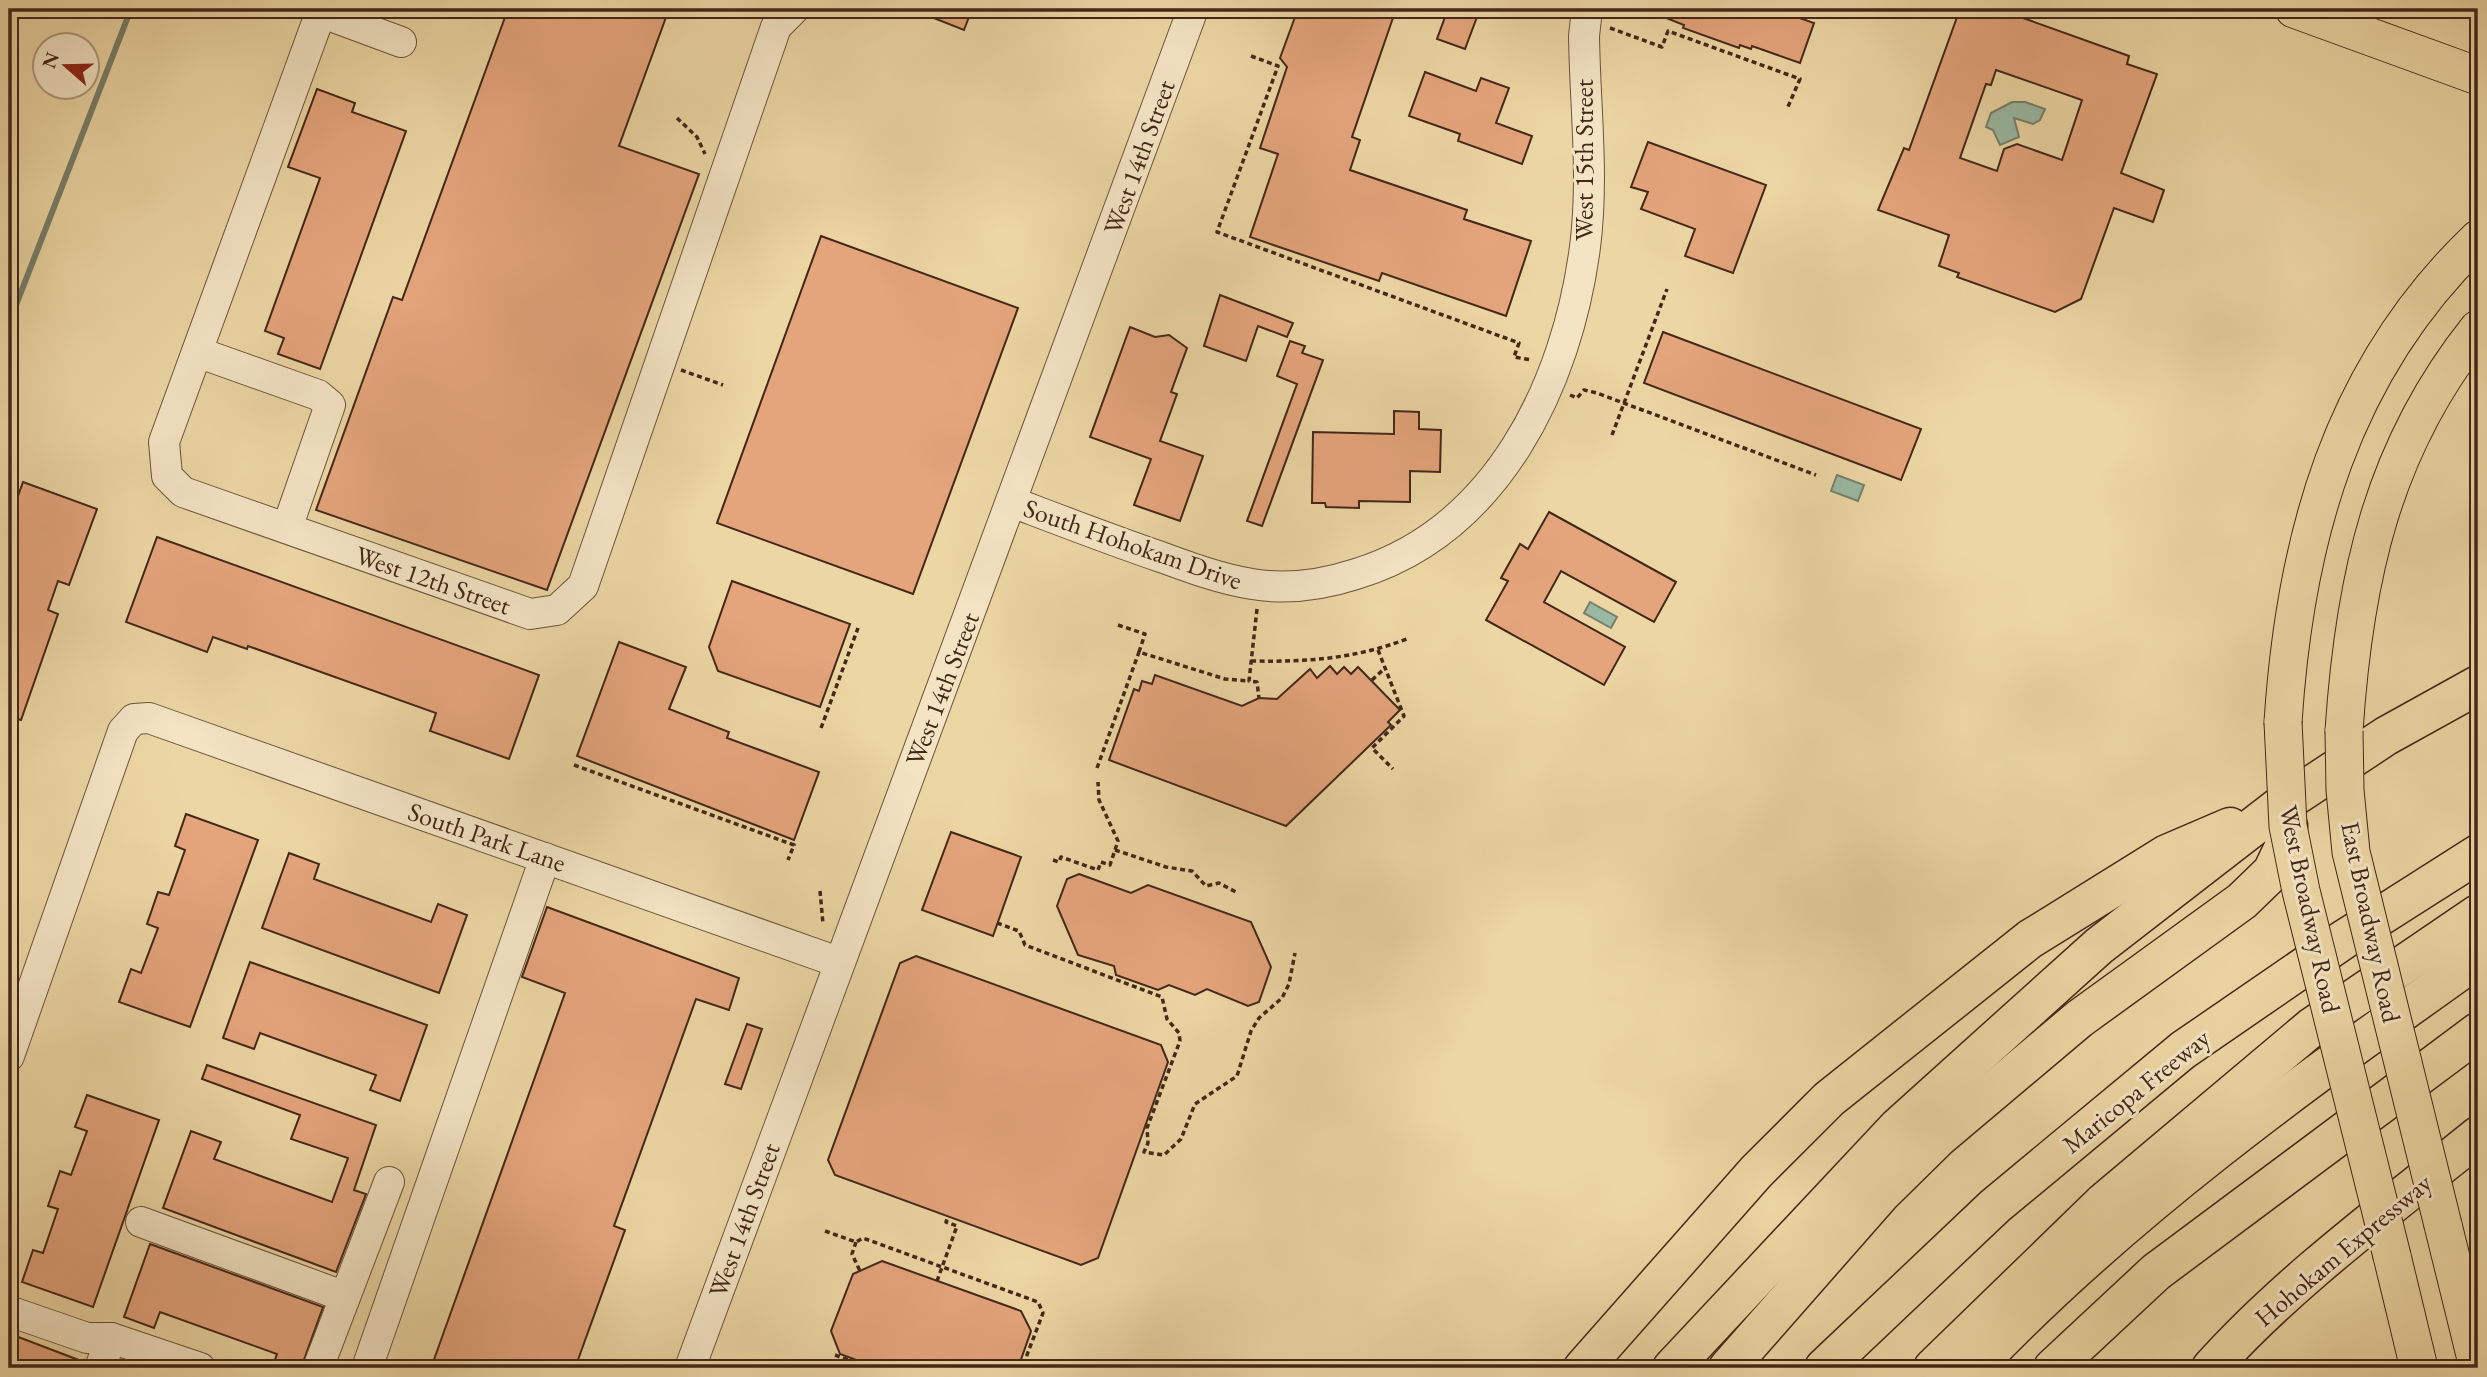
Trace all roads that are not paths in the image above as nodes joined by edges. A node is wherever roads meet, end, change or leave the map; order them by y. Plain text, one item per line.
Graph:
1 (794, 9) edge
2 (1193, 9) edge
3 (2294, 9) edge
4 (321, 10) edge
5 (1596, 17) edge
6 (401, 42) dead end
7 (2474, 77) edge
8 (2478, 239) edge
9 (2478, 329) edge
10 (197, 352) junction
11 (1012, 502) junction
12 (287, 528) junction
13 (1377, 568) joint
14 (2478, 685) edge
15 (2284, 816) junction
16 (2478, 854) edge
17 (545, 858) junction
18 (2478, 914) edge
19 (2478, 958) edge
20 (838, 962) junction
21 (2478, 1032) edge
22 (9, 1056) edge
23 (2478, 1136) edge
24 (389, 1182) dead end
25 (141, 1222) dead end
26 (343, 1296) junction
27 (9, 1311) edge
28 (111, 1338) junction
29 (2478, 1367) edge
30 (100, 1368) edge
31 (200, 1368) edge
32 (318, 1368) edge
33 (367, 1368) edge
34 (690, 1368) edge
35 (1583, 1368) edge
36 (1671, 1368) edge
37 (1728, 1368) edge
38 (1824, 1368) edge
39 (1933, 1368) edge
40 (1974, 1368) edge
41 (2053, 1368) edge
42 (2211, 1368) edge
43 (2419, 1368) edge

1 - 12 street, West 12th Street
2 - 11 street, West 14th Street
3 - 7 main road
4 - 6 street
4 - 10 street, West 12th Street
5 - 13 street, West 15th Street
8 - 15 main road, West Broadway Road, bridge
9 - 29 main road, East Broadway Road, bridge
10 - 12 street, West 12th Street
10 - 12 street
11 - 13 street, South Hohokam Drive
11 - 20 street, West 14th Street
14 - 15 highway
15 - 35 highway
15 - 36 highway
15 - 37 highway
15 - 43 main road, West Broadway Road, bridge
16 - 38 highway, Maricopa Freeway
17 - 20 street, South Park Lane
17 - 22 street, South Park Lane
17 - 33 street
18 - 39 highway
19 - 40 highway
20 - 34 street, West 14th Street
21 - 41 highway
23 - 42 highway, Hohokam Expressway
24 - 26 street
25 - 26 street
26 - 32 street
27 - 28 street
28 - 30 street
28 - 31 street

